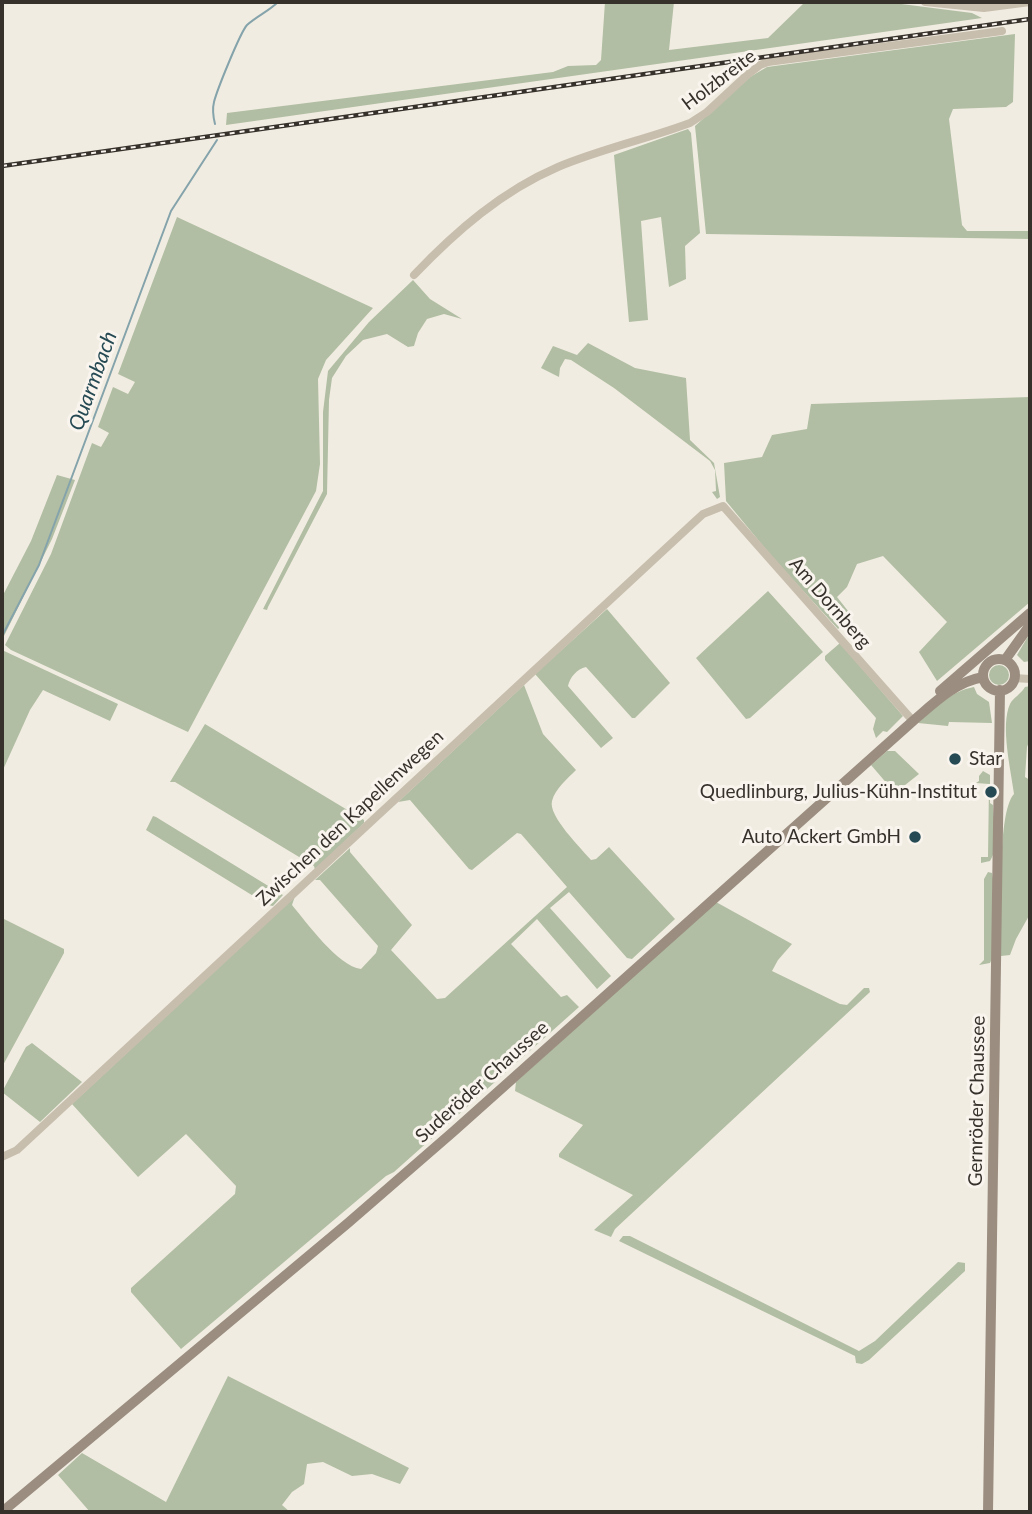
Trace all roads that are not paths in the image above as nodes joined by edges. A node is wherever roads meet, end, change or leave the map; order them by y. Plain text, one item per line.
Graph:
1 (925, 2) edge
2 (1030, 2) edge
3 (1002, 31) dead end
4 (414, 275) dead end
5 (723, 506) joint
6 (1030, 613) edge
7 (1030, 625) edge
8 (1005, 660) junction
9 (983, 677) junction
10 (1014, 678) junction
11 (1030, 679) edge
12 (1000, 691) junction
13 (934, 703) junction
14 (913, 721) junction
15 (2, 1157) edge
16 (2, 1512) edge
17 (988, 1512) edge

1 - 2 street
3 - 4 street, Holzbreite
5 - 14 street, Am Dornberg
5 - 15 street, Zwischen den Kapellenwegen
6 - 13 street
7 - 8 street
8 - 9 street
8 - 10 street
9 - 12 street
9 - 13 street, Suderöder Chaussee
10 - 11 street
10 - 12 street
12 - 17 street, Gernröder Chaussee
13 - 14 street, Suderöder Chaussee
14 - 16 street, Suderöder Chaussee

